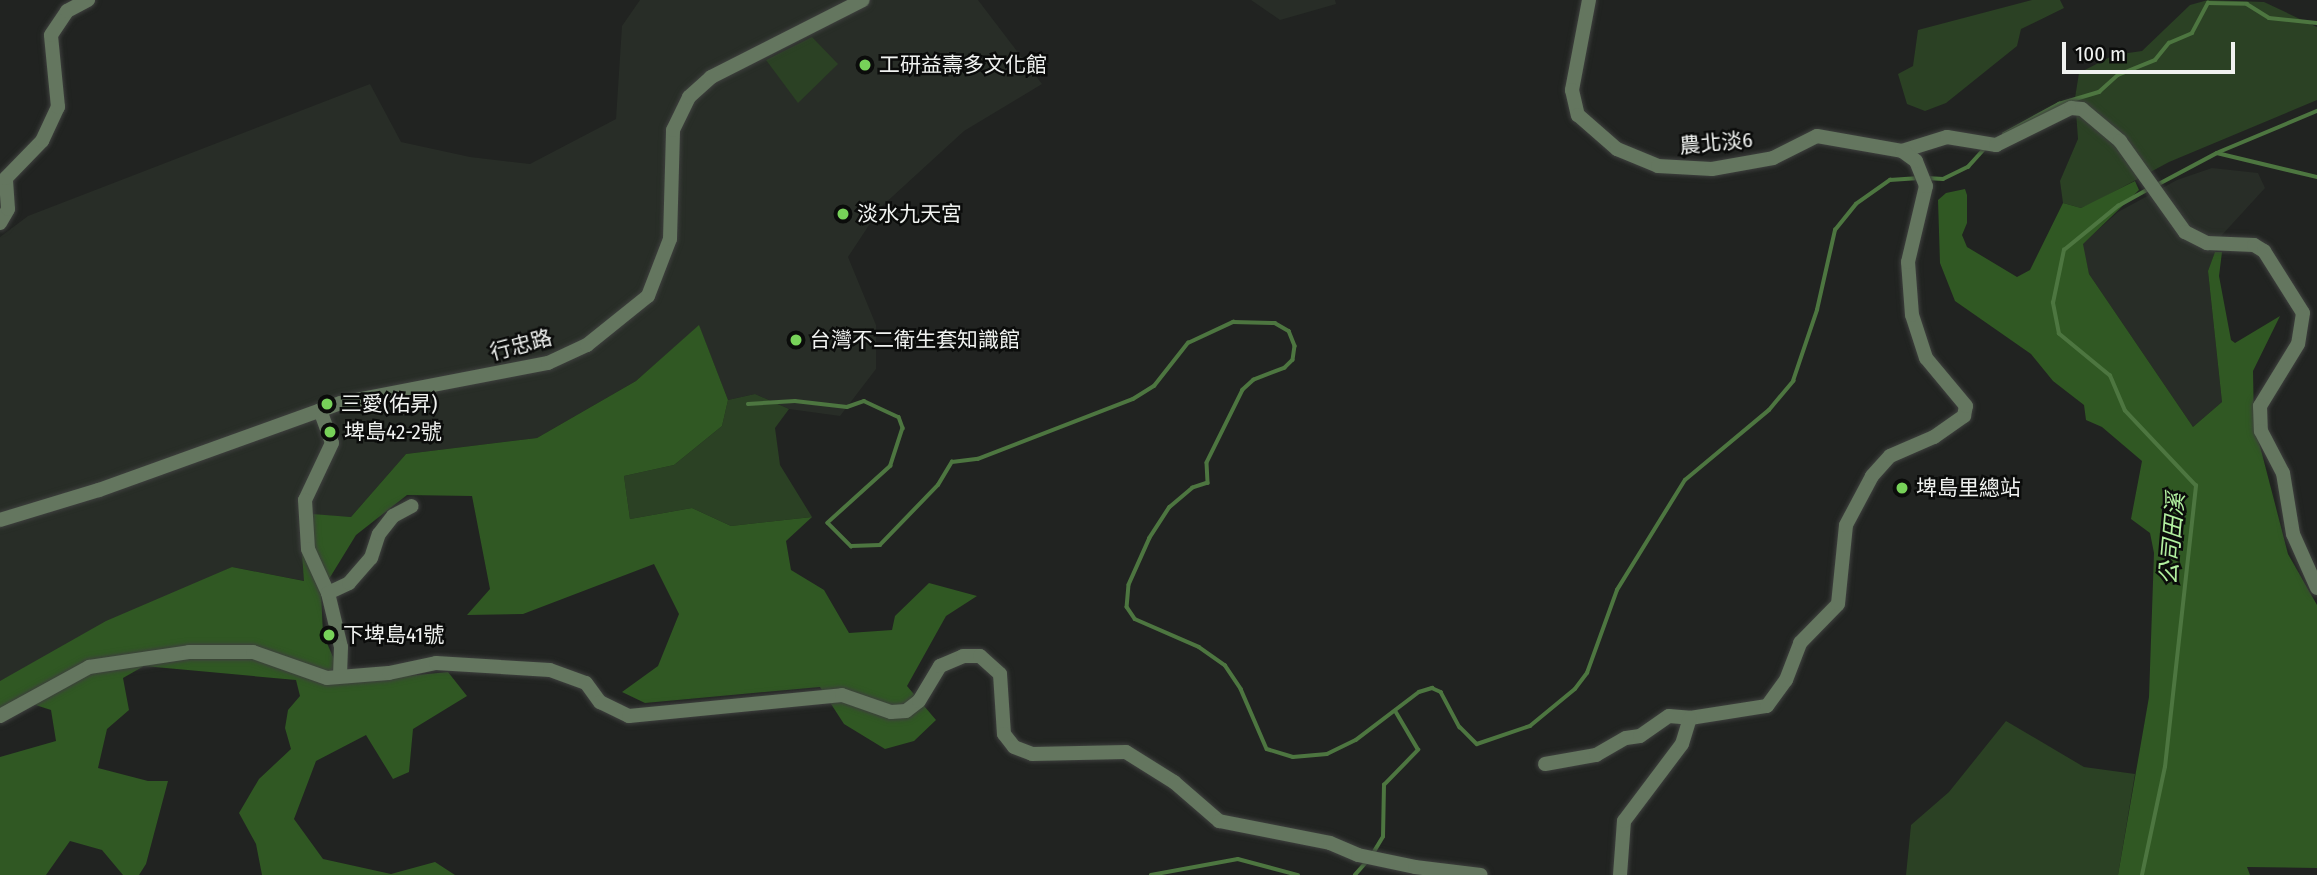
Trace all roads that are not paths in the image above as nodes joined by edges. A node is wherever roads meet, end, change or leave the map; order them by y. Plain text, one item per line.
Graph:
1 (88, 0) edge
2 (863, 0) edge
3 (1589, 0) edge
4 (1902, 150) junction
5 (0, 223) edge
6 (320, 410) junction
7 (412, 506) dead end
8 (0, 520) edge
9 (2317, 588) edge
10 (328, 593) junction
11 (340, 676) junction
12 (0, 716) edge
13 (1690, 718) junction
14 (1545, 764) dead end
15 (1481, 875) edge
16 (1620, 875) edge

1 - 5 street
2 - 6 street, 行忠路
3 - 4 street, 農北淡6 / 農北淡6
4 - 9 street, 農北淡6 / 農北淡6
4 - 13 street
6 - 8 street, 行忠路
6 - 10 street
7 - 10 street
10 - 11 street
11 - 12 street
11 - 15 street
13 - 14 street
13 - 16 street

